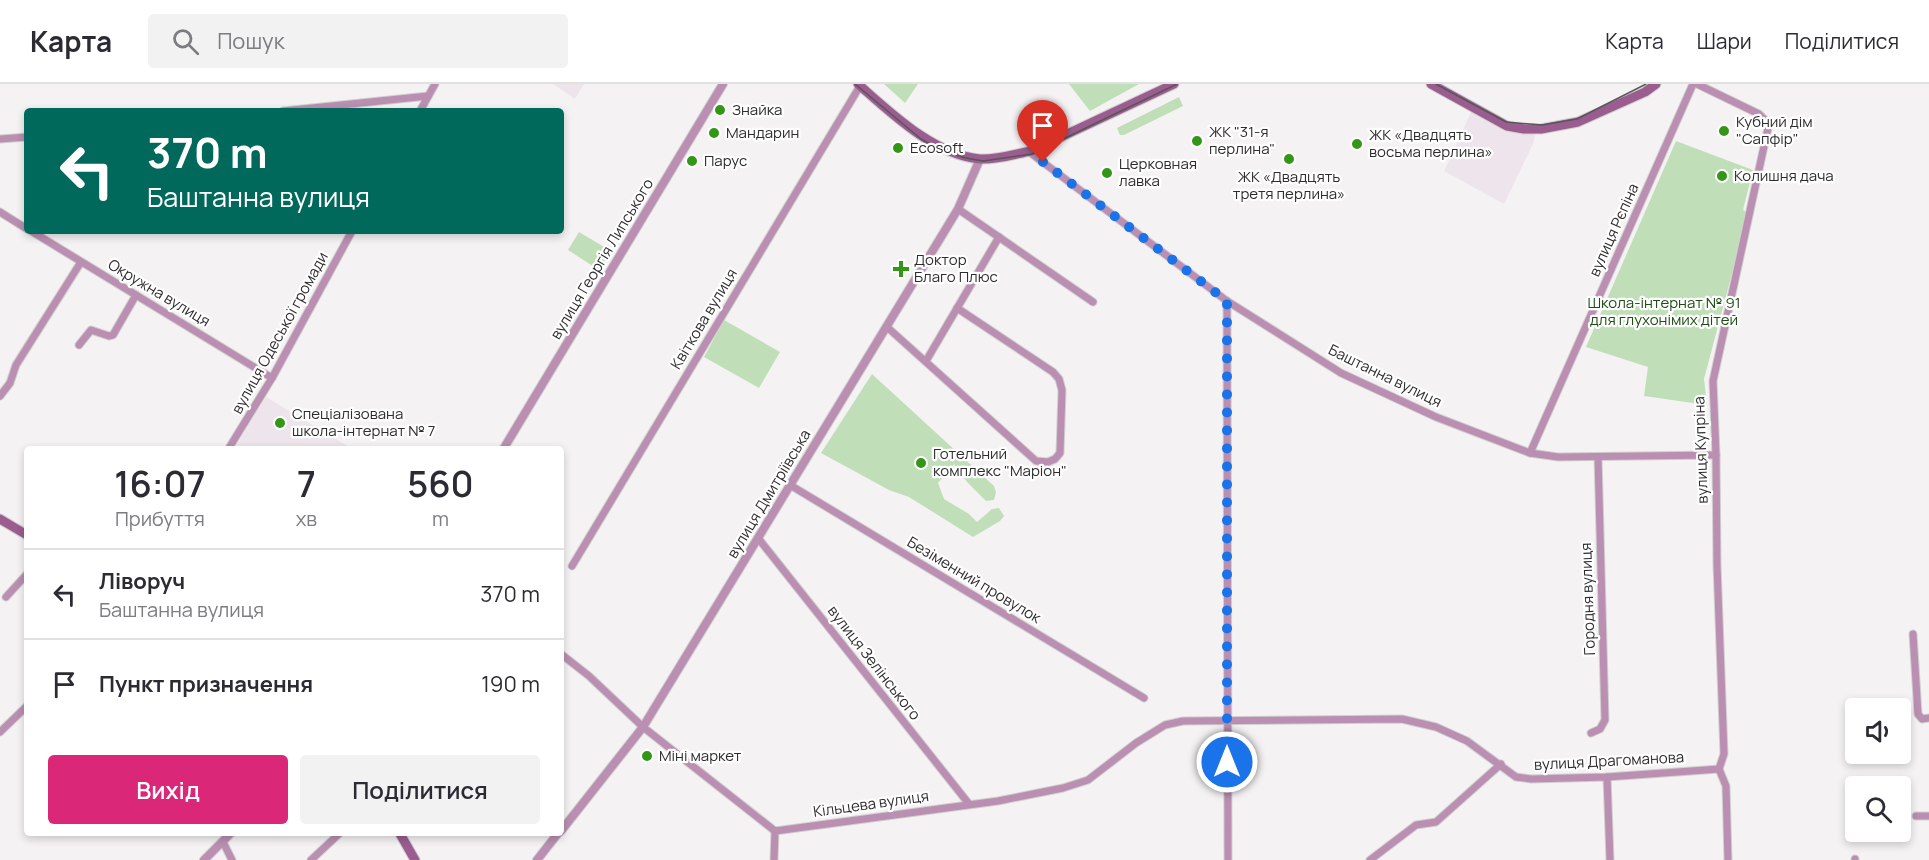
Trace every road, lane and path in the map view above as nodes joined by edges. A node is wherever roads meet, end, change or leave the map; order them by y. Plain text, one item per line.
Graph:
1 (435, 84) edge
2 (723, 84) edge
3 (1174, 84) edge
4 (1431, 84) edge
5 (1656, 84) edge
6 (1695, 84) edge
7 (859, 85) edge
8 (428, 96) junction
9 (312, 108) edge
10 (422, 108) edge
11 (24, 137) edge
12 (0, 139) edge
13 (1031, 151) junction
14 (980, 159) junction
15 (958, 209) junction
16 (0, 212) edge
17 (24, 227) edge
18 (36, 234) edge
19 (350, 234) edge
20 (999, 237) junction
21 (81, 262) junction
22 (136, 295) junction
23 (1227, 301) junction
24 (1093, 302) dead end
25 (957, 308) junction
26 (887, 327) junction
27 (79, 345) dead end
28 (926, 361) junction
29 (272, 378) junction
30 (0, 396) edge
31 (230, 446) edge
32 (505, 446) edge
33 (1530, 453) junction
34 (1716, 455) junction
35 (1598, 457) junction
36 (790, 485) junction
37 (0, 519) edge
38 (24, 533) edge
39 (758, 538) junction
40 (572, 566) dead end
41 (24, 577) edge
42 (6, 597) dead end
43 (1913, 633) dead end
44 (564, 656) edge
45 (1144, 698) dead end
46 (24, 709) edge
47 (1929, 718) edge
48 (1227, 721) junction
49 (644, 727) junction
50 (0, 732) edge
51 (1592, 733) dead end
52 (1479, 740) dead end
53 (1467, 741) junction
54 (1501, 764) junction
55 (1719, 769) junction
56 (1607, 777) junction
57 (969, 804) junction
58 (1916, 816) dead end
59 (1929, 816) edge
60 (564, 827) edge
61 (775, 831) junction
62 (228, 836) edge
63 (338, 836) edge
64 (401, 836) edge
65 (557, 836) edge
66 (222, 842) junction
67 (204, 860) edge
68 (232, 860) edge
69 (311, 860) edge
70 (416, 860) edge
71 (537, 860) edge
72 (774, 860) edge
73 (1228, 860) edge
74 (1370, 860) edge
75 (1610, 860) edge
76 (1728, 860) edge

1 - 8 street
2 - 32 street, вулиця Георгія Липського
3 - 13 main road
4 - 5 main road
6 - 33 street, вулиця Рєпіна
6 - 34 street, вулиця Купріна
7 - 14 main road
7 - 40 street, Квіткова вулиця
8 - 9 street
8 - 10 street
11 - 12 street
13 - 14 main road
13 - 23 street, Баштанна вулиця
14 - 15 street, вулиця Дмитріївська
15 - 20 street
15 - 26 street, вулиця Дмитріївська
16 - 17 street
18 - 21 street, Окружна вулиця
19 - 29 street, вулиця Одеської громади
20 - 24 street
20 - 25 street
21 - 22 street, Окружна вулиця
21 - 30 street
22 - 27 street
22 - 29 street, Окружна вулиця
23 - 33 street, Баштанна вулиця
23 - 48 street
25 - 28 street
25 - 28 street
26 - 28 street
26 - 36 street, вулиця Дмитріївська
29 - 31 street, вулиця Одеської громади
33 - 35 street, Баштанна вулиця
34 - 35 street, Баштанна вулиця
34 - 55 street, вулиця Купріна
35 - 51 street, Городня вулиця
36 - 39 street, вулиця Дмитріївська
36 - 45 street, Безіменний провулок
37 - 38 main road
39 - 49 street, вулиця Дмитріївська
39 - 57 street, вулиця Зелінського
41 - 42 street
43 - 47 street
44 - 49 street
46 - 50 street
48 - 53 street, вулиця Драгоманова
48 - 57 street, Кільцева вулиця
48 - 73 street
49 - 60 street, вулиця Дмитріївська
49 - 61 street
52 - 53 street
53 - 54 street, вулиця Драгоманова
54 - 56 street, вулиця Драгоманова
54 - 74 street
55 - 56 street, вулиця Драгоманова
55 - 76 street, вулиця Купріна
56 - 75 street
57 - 61 street, Кільцева вулиця
58 - 59 street
61 - 72 street
62 - 66 street
63 - 69 street
64 - 70 main road
65 - 71 street, вулиця Дмитріївська
66 - 67 street
66 - 68 street

